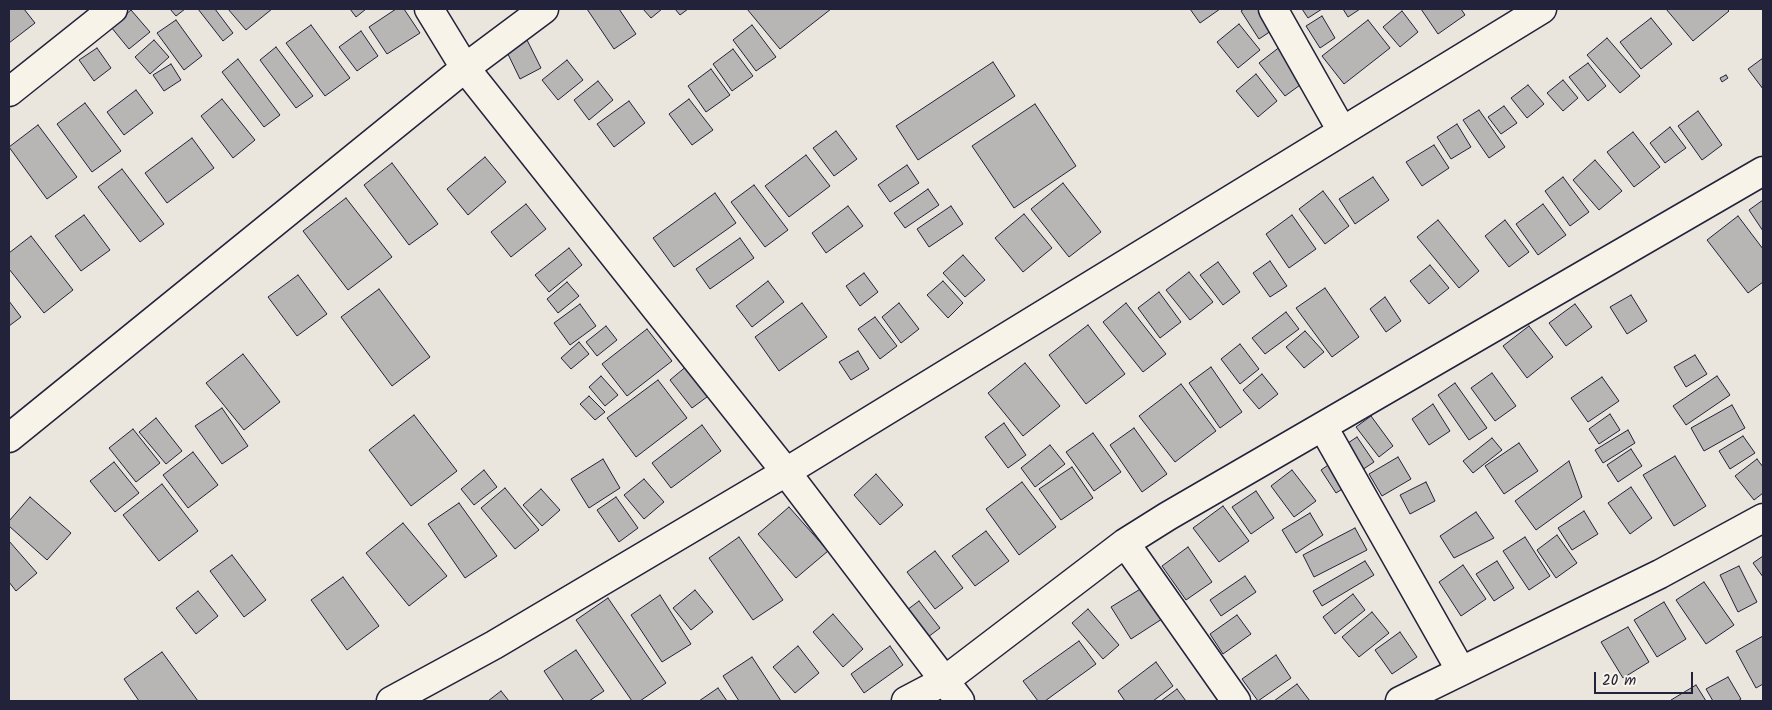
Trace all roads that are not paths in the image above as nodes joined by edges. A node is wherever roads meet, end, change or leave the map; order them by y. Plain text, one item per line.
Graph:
1 (113, 9) edge
2 (429, 9) edge
3 (544, 9) edge
4 (1273, 9) edge
5 (1542, 9) edge
6 (465, 68) junction
7 (9, 92) edge
8 (1342, 131) junction
9 (1763, 171) edge
10 (1323, 427) junction
11 (9, 438) edge
12 (786, 472) junction
13 (1763, 518) edge
14 (1125, 543) junction
15 (1461, 671) junction
16 (952, 691) edge
17 (391, 701) edge
18 (906, 701) edge
19 (1236, 701) edge
20 (1400, 701) edge

1 - 7 street
2 - 6 street
3 - 6 street
4 - 8 street
5 - 8 street
6 - 11 street
6 - 12 street
8 - 12 street
9 - 10 street
10 - 14 street
10 - 15 street
12 - 16 street
12 - 17 street
13 - 15 street
14 - 16 street
14 - 19 street
15 - 20 street
16 - 18 street

